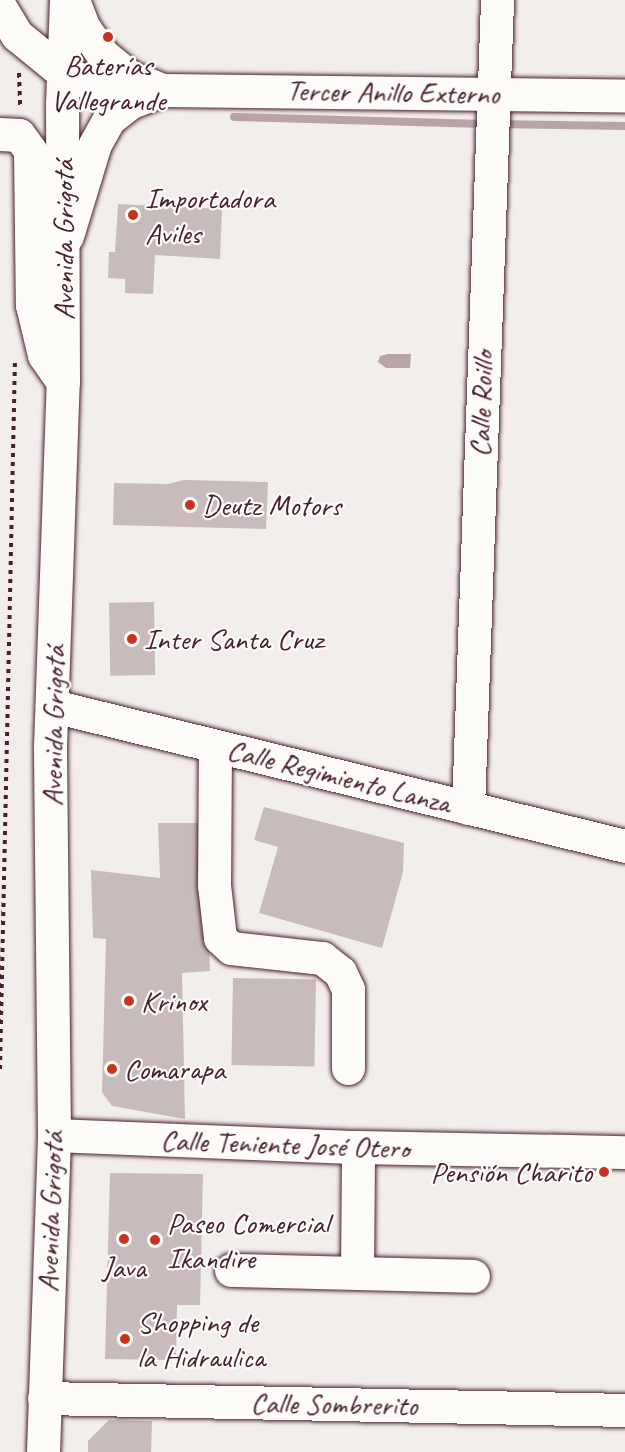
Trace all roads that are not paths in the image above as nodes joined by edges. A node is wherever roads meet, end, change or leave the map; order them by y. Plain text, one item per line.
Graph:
1 (66, 0) edge
2 (73, 0) edge
3 (497, 0) edge
4 (0, 7) edge
5 (62, 72) junction
6 (162, 90) junction
7 (625, 96) edge
8 (491, 99) junction
9 (10, 134) edge
10 (64, 244) junction
11 (63, 382) junction
12 (53, 706) junction
13 (214, 746) junction
14 (468, 808) junction
15 (625, 846) edge
16 (348, 1068) dead end
17 (54, 1135) junction
18 (358, 1147) junction
19 (625, 1152) edge
20 (231, 1270) dead end
21 (357, 1273) junction
22 (473, 1276) dead end
23 (44, 1398) junction
24 (625, 1410) edge
25 (43, 1452) edge

1 - 5 street, Avenida Grigotá
2 - 6 street, Tercer Anillo Externo
3 - 8 street, Calle Roillo
4 - 5 street
5 - 6 street
5 - 10 street, Avenida Grigotá
6 - 8 street, Tercer Anillo Externo
6 - 10 street, Tercer Anillo Externo
7 - 8 street, Tercer Anillo Externo
8 - 14 street, Calle Roillo
9 - 11 street
10 - 11 street, Avenida Grigotá
11 - 12 street, Avenida Grigotá
12 - 13 street, Calle Regimiento Lanza
12 - 17 street, Avenida Grigotá
13 - 14 street, Calle Regimiento Lanza
13 - 16 street
14 - 15 street, Calle Regimiento Lanza
17 - 18 street, Calle Teniente José Otero
17 - 23 street, Avenida Grigotá
18 - 19 street, Calle Teniente José Otero
18 - 21 street
20 - 21 street
21 - 22 street
23 - 24 street, Calle Sombrerito
23 - 25 street, Avenida Grigotá

